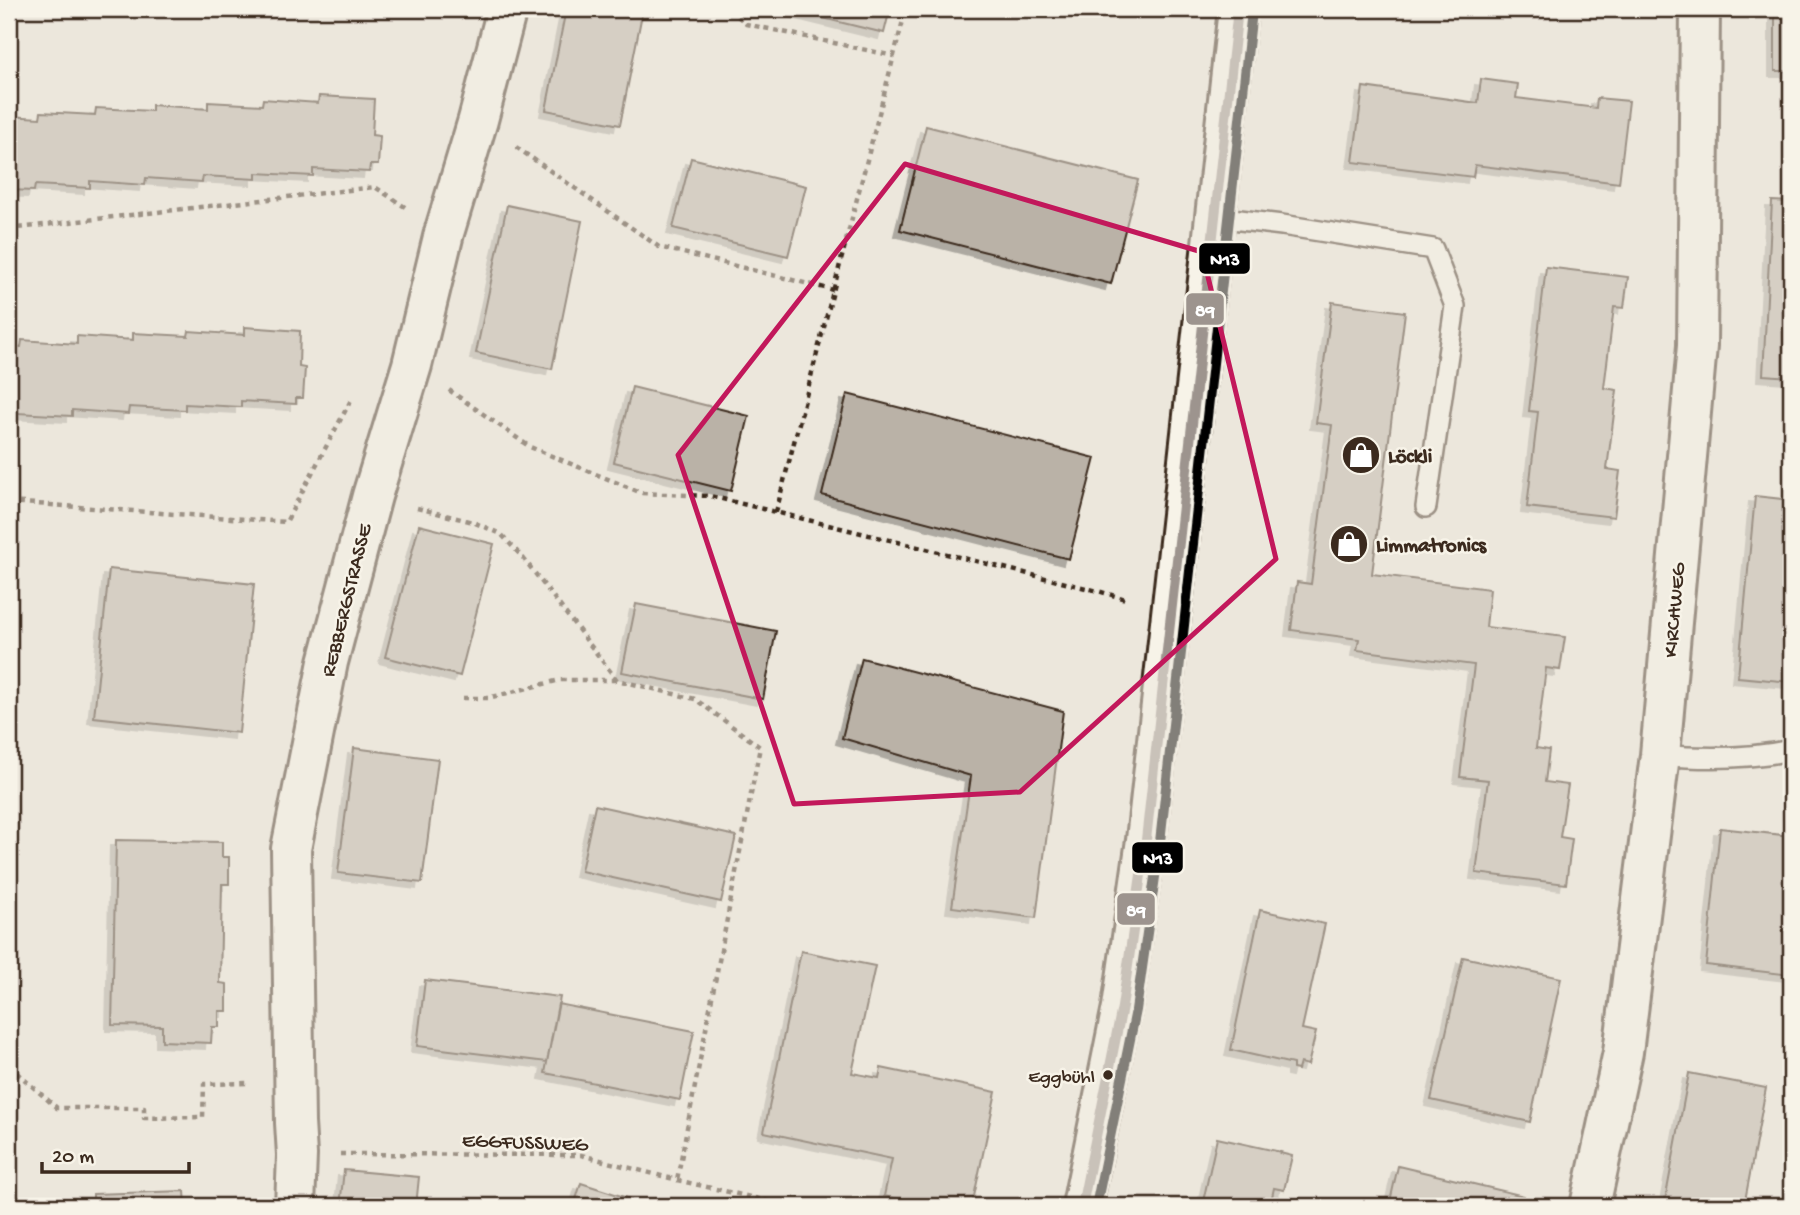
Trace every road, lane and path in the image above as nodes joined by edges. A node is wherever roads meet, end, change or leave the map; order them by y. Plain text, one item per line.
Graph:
1 (507, 9) edge
2 (731, 9) edge
3 (906, 9) edge
4 (1238, 9) edge
5 (1700, 9) edge
6 (894, 56) junction
7 (478, 120) junction
8 (1214, 217) junction
9 (9, 229) edge
10 (444, 233) junction
11 (834, 290) junction
12 (412, 365) junction
13 (354, 394) dead end
14 (372, 496) junction
15 (9, 502) edge
16 (1426, 507) dead end
17 (776, 512) junction
18 (1132, 601) dead end
19 (617, 680) junction
20 (463, 698) dead end
21 (1791, 750) edge
22 (1660, 755) junction
23 (9, 1066) edge
24 (262, 1083) dead end
25 (297, 1155) junction
26 (677, 1180) junction
27 (295, 1206) edge
28 (789, 1206) edge
29 (1082, 1206) edge
30 (1590, 1206) edge

1 - 7 street, REBBERGSTRASSE
2 - 6 path
3 - 6 path
4 - 8 street
5 - 22 street, KIRCHWEG
6 - 11 path
7 - 10 street, REBBERGSTRASSE
7 - 11 path
8 - 16 lane
8 - 29 street
9 - 10 path
10 - 12 street, REBBERGSTRASSE
11 - 17 path
12 - 14 street, REBBERGSTRASSE
12 - 17 path
13 - 15 path
14 - 19 path
14 - 25 street, REBBERGSTRASSE
17 - 18 path
19 - 20 path
19 - 26 path
21 - 22 lane
22 - 30 street, KIRCHWEG
23 - 24 path
25 - 26 path, EGGFUSSWEG
25 - 27 street, REBBERGSTRASSE
26 - 28 path, EGGFUSSWEG

